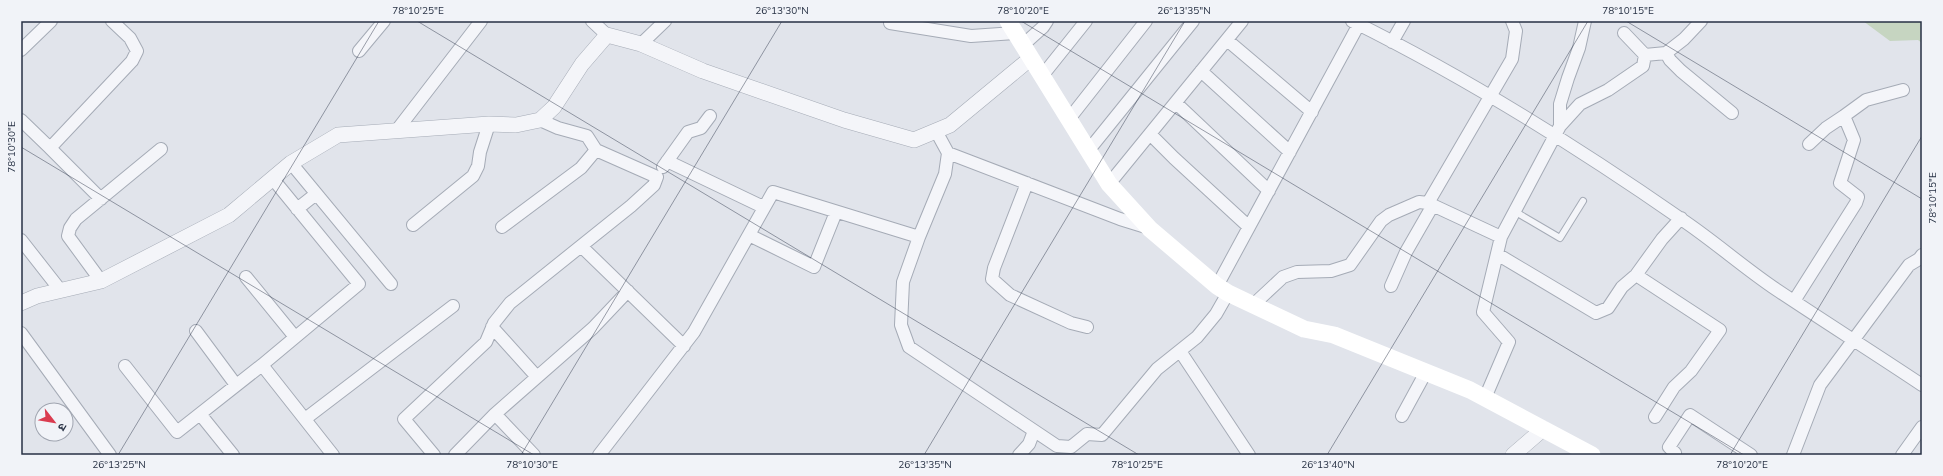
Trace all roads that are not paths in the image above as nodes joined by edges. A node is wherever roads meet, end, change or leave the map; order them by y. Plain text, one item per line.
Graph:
1 (51, 21) edge
2 (112, 21) edge
3 (384, 21) edge
4 (481, 21) edge
5 (592, 21) edge
6 (665, 21) edge
7 (1047, 21) edge
8 (1086, 21) edge
9 (1146, 21) edge
10 (1193, 21) edge
11 (1242, 21) edge
12 (1404, 21) edge
13 (1512, 21) edge
14 (1585, 21) edge
15 (1701, 21) edge
16 (1355, 22) edge
17 (890, 23) dead end
18 (1624, 33) dead end
19 (607, 35) junction
20 (1019, 39) edge
21 (1227, 40) junction
22 (1392, 42) junction
23 (24, 43) edge
24 (641, 44) junction
25 (359, 51) dead end
26 (1666, 53) junction
27 (1645, 55) junction
28 (1201, 71) junction
29 (1042, 76) junction
30 (1903, 90) dead end
31 (1491, 96) junction
32 (1176, 103) junction
33 (1312, 112) junction
34 (1732, 113) dead end
35 (710, 116) dead end
36 (1844, 116) junction
37 (1069, 119) junction
38 (21, 120) edge
39 (540, 120) junction
40 (490, 124) junction
41 (397, 130) junction
42 (1558, 130) junction
43 (936, 131) junction
44 (1150, 134) junction
45 (1809, 144) dead end
46 (50, 148) junction
47 (161, 149) dead end
48 (596, 150) junction
49 (1088, 151) junction
50 (1290, 152) junction
51 (948, 153) junction
52 (666, 161) junction
53 (290, 163) junction
54 (657, 177) junction
55 (273, 179) junction
56 (1027, 183) junction
57 (1109, 184) junction
58 (1269, 191) junction
59 (316, 194) junction
60 (101, 199) junction
61 (1582, 201) dead end
62 (1430, 204) junction
63 (765, 205) junction
64 (297, 209) junction
65 (1514, 211) junction
66 (836, 212) junction
67 (1681, 218) junction
68 (413, 225) dead end
69 (502, 227) dead end
70 (1249, 227) junction
71 (1150, 229) junction
72 (749, 235) junction
73 (919, 237) junction
74 (1500, 237) junction
75 (21, 240) edge
76 (581, 246) junction
77 (1497, 254) junction
78 (1922, 255) edge
79 (1636, 275) junction
80 (246, 277) dead end
81 (101, 281) junction
82 (391, 284) dead end
83 (1391, 286) dead end
84 (1222, 290) junction
85 (61, 291) junction
86 (628, 291) junction
87 (1794, 301) junction
88 (21, 302) edge
89 (1253, 305) junction
90 (453, 306) dead end
91 (1087, 326) dead end
92 (492, 328) junction
93 (196, 331) dead end
94 (21, 333) edge
95 (295, 337) junction
96 (1853, 338) junction
97 (684, 346) junction
98 (1180, 351) junction
99 (262, 365) junction
100 (125, 366) dead end
101 (1426, 372) junction
102 (537, 377) junction
103 (236, 385) junction
104 (1922, 385) edge
105 (1485, 398) junction
106 (200, 414) junction
107 (495, 414) junction
108 (1402, 416) dead end
109 (1655, 417) dead end
110 (305, 419) junction
111 (1922, 427) edge
112 (1543, 429) junction
113 (1034, 431) junction
114 (110, 455) edge
115 (233, 455) edge
116 (333, 455) edge
117 (434, 455) edge
118 (455, 455) edge
119 (534, 455) edge
120 (599, 455) edge
121 (1019, 455) edge
122 (1249, 455) edge
123 (1513, 455) edge
124 (1592, 455) edge
125 (1674, 455) edge
126 (1751, 455) edge
127 (1793, 455) edge
128 (1902, 455) edge

1 - 23 street
2 - 46 street
3 - 25 street
4 - 41 street
5 - 19 street
6 - 24 street
7 - 20 street
8 - 29 street
9 - 37 street
10 - 49 street
11 - 21 street
12 - 22 street
13 - 31 street
14 - 42 street
15 - 26 street
16 - 22 street
16 - 33 street
17 - 20 street
18 - 27 street
19 - 24 street
19 - 39 street
20 - 29 main road
20 - 43 street
21 - 28 street
21 - 33 street
22 - 31 street
24 - 43 street
26 - 27 street
26 - 34 street
27 - 42 street
28 - 32 street
28 - 50 street
29 - 37 main road
30 - 36 street
31 - 42 street
31 - 62 street
32 - 44 street
32 - 58 street
33 - 50 street
35 - 52 street
36 - 45 street
36 - 87 street
37 - 49 main road
38 - 46 street
39 - 40 street
39 - 48 street
40 - 41 street
40 - 68 street
41 - 53 street
42 - 65 street
42 - 67 street
43 - 51 street
44 - 57 street
44 - 70 street
46 - 60 street
47 - 60 street
48 - 54 street
48 - 69 street
49 - 57 main road
50 - 58 street
51 - 56 street
51 - 73 street
52 - 54 street
52 - 63 street
53 - 55 street
53 - 59 street
54 - 76 street
55 - 64 street
55 - 81 street
56 - 71 street
56 - 91 street
57 - 71 main road
58 - 70 street
59 - 64 street
59 - 82 street
60 - 81 street
61 - 65 lane
62 - 74 street
62 - 83 street
62 - 89 street
63 - 66 street
63 - 72 street
64 - 95 street
65 - 74 street
66 - 72 street
66 - 73 street
67 - 79 street
67 - 87 street
70 - 84 street
71 - 84 main road
72 - 97 street
73 - 113 street
74 - 77 street
75 - 85 street
76 - 86 street
76 - 92 street
77 - 79 street
77 - 105 street
78 - 96 street
79 - 109 street
80 - 95 street
81 - 85 street
84 - 89 main road
84 - 98 street
85 - 88 street
86 - 97 street
86 - 102 street
87 - 96 street
89 - 101 main road
90 - 110 street
92 - 102 street
92 - 117 street
93 - 103 street
94 - 114 street
95 - 99 street
96 - 104 street
96 - 127 street
97 - 120 street
98 - 113 street
98 - 122 street
99 - 103 street
99 - 110 street
100 - 106 street
101 - 105 main road
101 - 108 street
102 - 107 street
103 - 106 street
105 - 112 main road
106 - 115 street
107 - 118 street
107 - 119 street
110 - 116 street
111 - 128 street
112 - 123 street
112 - 124 main road
113 - 121 street
125 - 126 street

